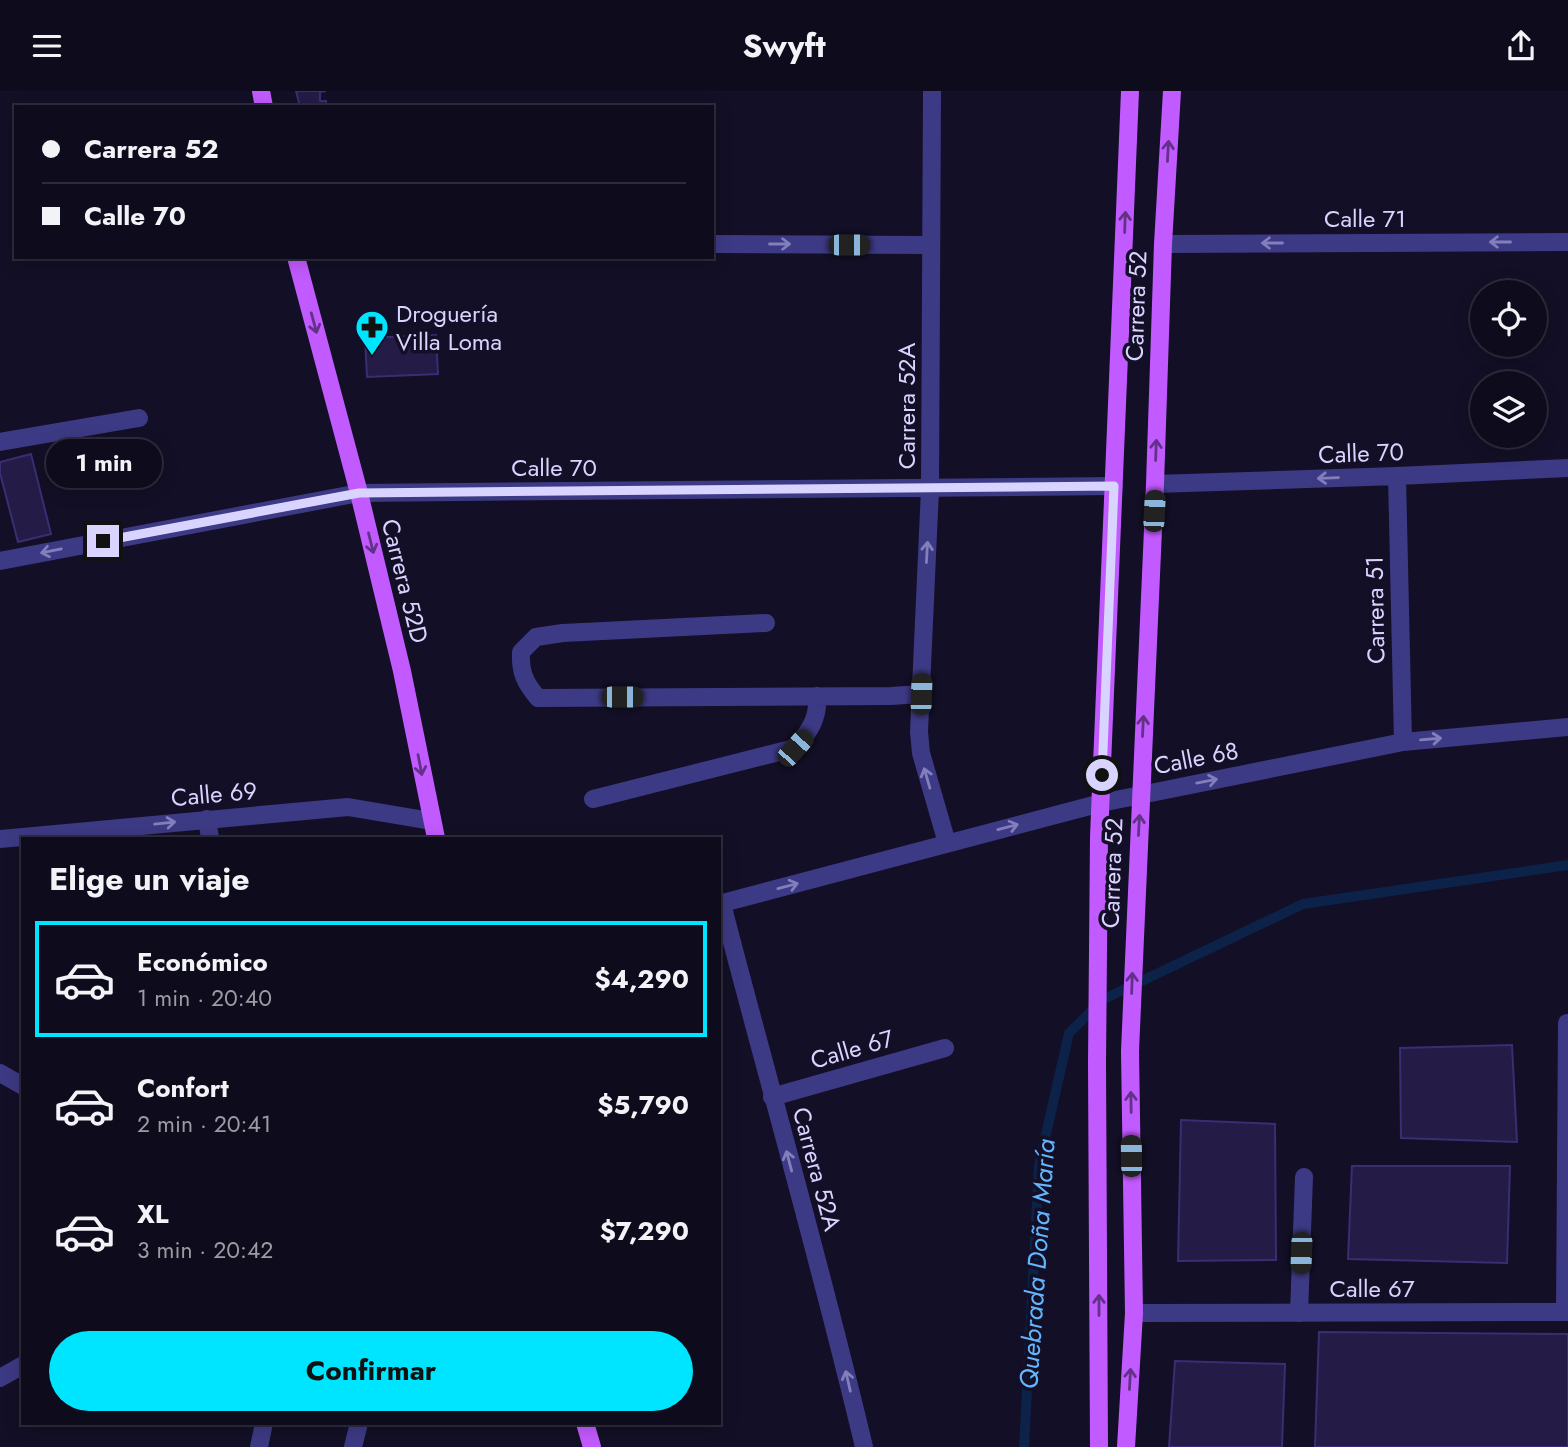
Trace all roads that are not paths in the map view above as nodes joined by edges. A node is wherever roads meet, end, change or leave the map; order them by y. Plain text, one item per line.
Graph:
1 (933, 91) edge
2 (1130, 91) edge
3 (1172, 91) edge
4 (1568, 242) edge
5 (714, 244) edge
6 (1163, 244) junction
7 (930, 245) junction
8 (297, 259) edge
9 (139, 418) dead end
10 (0, 442) edge
11 (1568, 468) edge
12 (1396, 476) junction
13 (1155, 484) junction
14 (1114, 486) junction
15 (930, 489) junction
16 (359, 493) junction
17 (0, 561) edge
18 (766, 623) dead end
19 (921, 694) junction
20 (817, 696) junction
21 (1568, 727) edge
22 (1403, 742) junction
23 (1140, 794) junction
24 (593, 799) dead end
25 (1101, 803) junction
26 (207, 819) junction
27 (434, 829) edge
28 (210, 837) edge
29 (0, 839) edge
30 (947, 843) junction
31 (721, 904) edge
32 (1567, 1023) edge
33 (945, 1048) dead end
34 (0, 1073) edge
35 (21, 1085) edge
36 (772, 1097) junction
37 (1304, 1177) dead end
38 (1567, 1312) edge
39 (1133, 1313) junction
40 (1299, 1313) junction
41 (21, 1365) edge
42 (0, 1378) edge
43 (264, 1425) edge
44 (358, 1425) edge
45 (586, 1425) edge
46 (259, 1447) edge
47 (353, 1447) edge
48 (592, 1447) edge
49 (864, 1447) edge
50 (1099, 1447) edge
51 (1126, 1447) edge

1 - 7 street, Carrera 52A
14 -> 2 main road, Carrera 52
6 -> 3 main road, Carrera 52
4 -> 6 street, Calle 71
5 -> 7 street
13 -> 6 main road, Carrera 52
7 - 15 street, Carrera 52A
8 -> 16 main road, Carrera 52D
9 - 10 street
11 - 12 street, Calle 70
12 -> 13 street, Calle 70
12 - 22 street, Carrera 51
23 -> 13 main road, Carrera 52
14 - 15 street, Calle 70
14 - 25 main road, Carrera 52
15 - 16 street, Calle 70
19 -> 15 street, Carrera 52A
16 -> 17 street, Calle 70
16 -> 27 main road, Carrera 52D
18 - 20 street
19 - 20 street
30 -> 19 street, Carrera 52A
20 - 24 street
22 -> 21 street, Calle 68
23 -> 22 street, Calle 68
23 - 25 street, Calle 68
39 -> 23 main road, Carrera 52
30 -> 25 street, Calle 68
50 -> 25 main road, Carrera 52
26 - 27 street, Calle 69
26 - 28 street
29 -> 26 street, Calle 69
31 -> 30 street, Calle 68
31 - 36 street, Carrera 52A
32 - 38 street
33 - 36 street, Calle 67
34 - 35 street
49 -> 36 street, Carrera 52A
37 - 40 street
38 - 40 street, Calle 67
39 - 40 street, Calle 67
51 -> 39 main road, Carrera 52
41 - 42 street
43 - 46 street
44 - 47 street
45 - 48 main road

